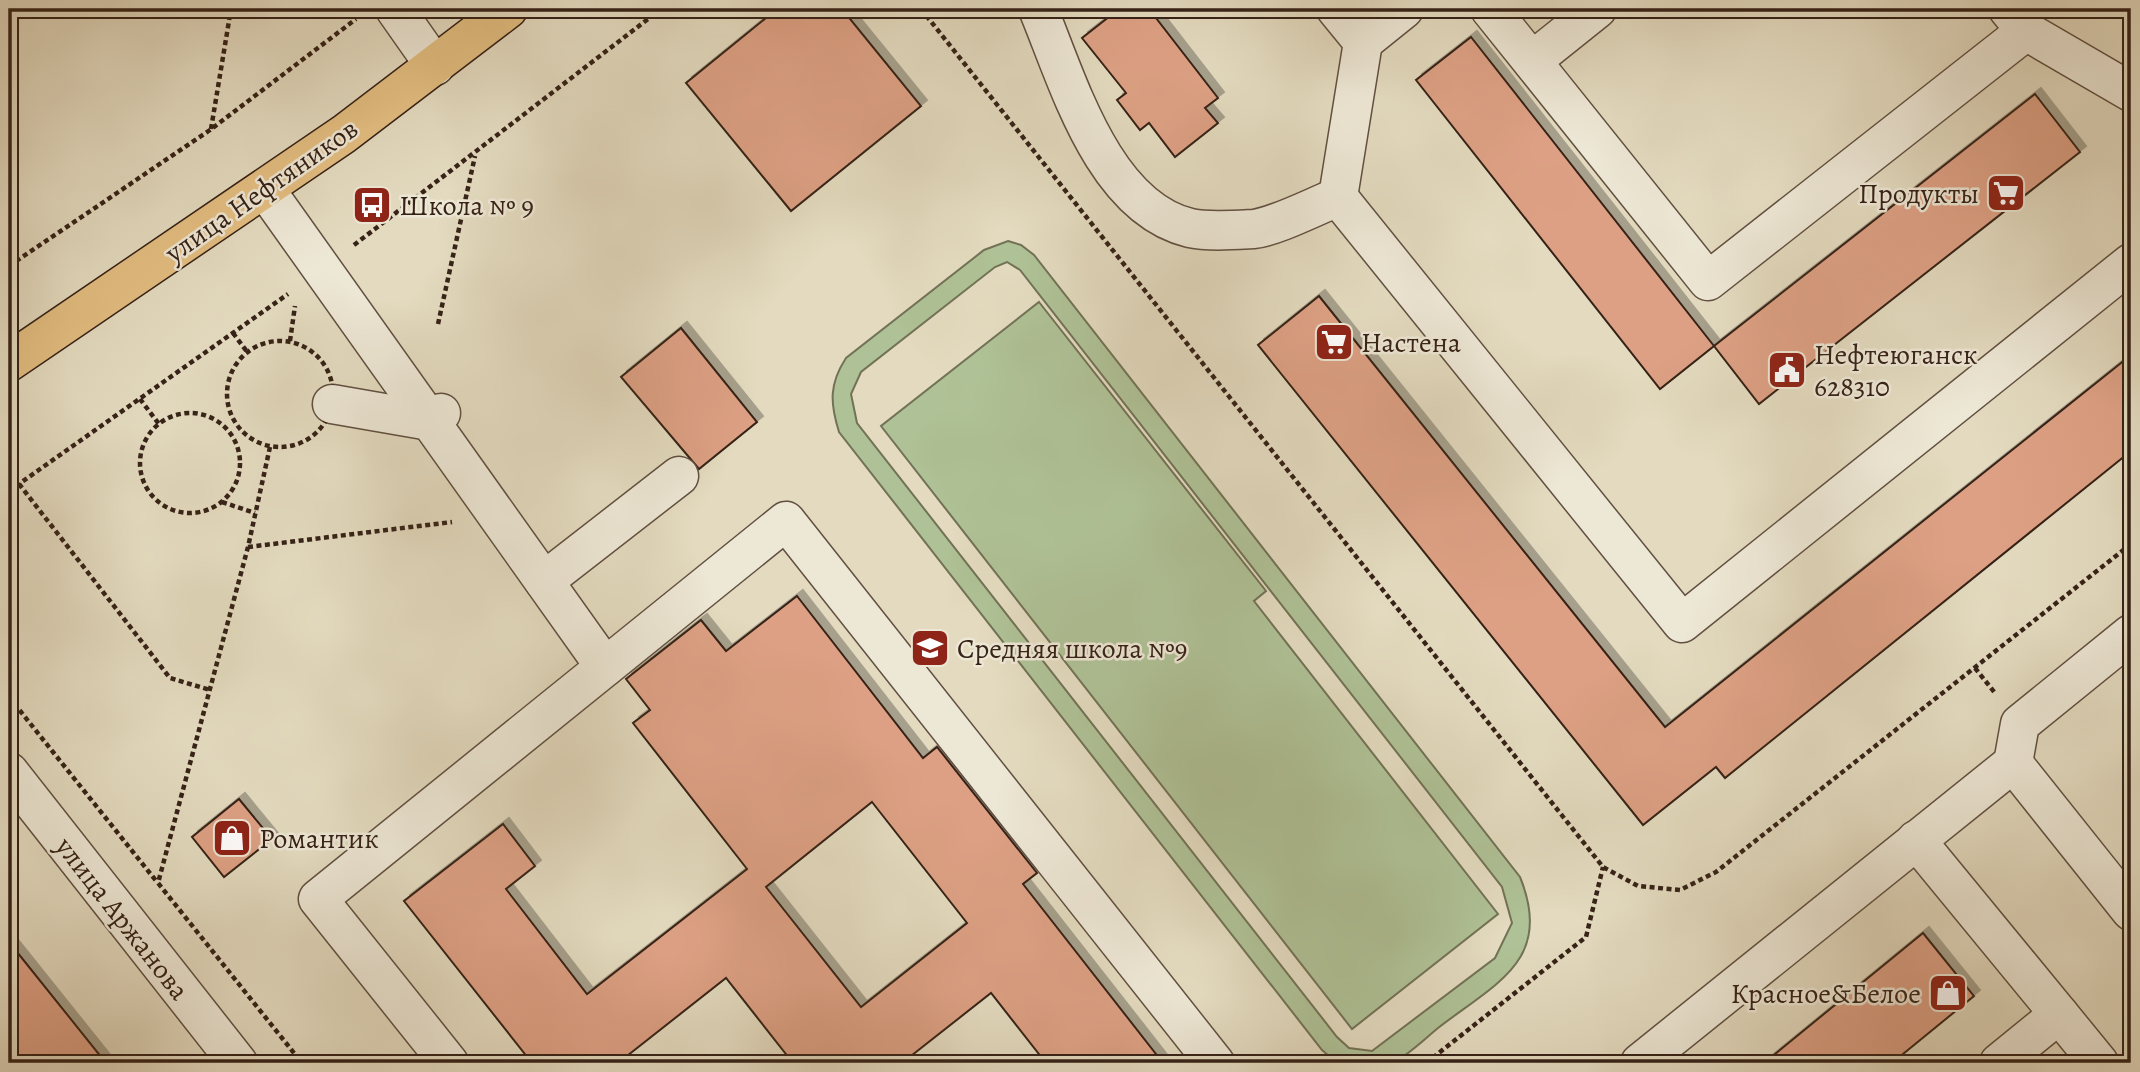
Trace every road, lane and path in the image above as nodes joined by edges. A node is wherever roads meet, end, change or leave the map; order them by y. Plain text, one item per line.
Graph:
1 (231, 9) edge
2 (396, 9) edge
3 (508, 9) edge
4 (921, 9) edge
5 (1038, 9) edge
6 (1336, 9) edge
7 (1404, 9) edge
8 (1490, 9) edge
9 (1597, 9) edge
10 (358, 17) dead end
11 (2017, 20) edge
12 (1363, 42) junction
13 (1532, 61) junction
14 (435, 66) junction
15 (2131, 92) edge
16 (211, 130) junction
17 (475, 156) dead end
18 (264, 189) junction
19 (1338, 197) junction
20 (2131, 263) edge
21 (9, 266) edge
22 (296, 301) dead end
23 (438, 324) dead end
24 (233, 333) dead end
25 (290, 341) junction
26 (247, 353) junction
27 (9, 362) edge
28 (140, 399) dead end
29 (332, 404) junction
30 (438, 415) junction
31 (159, 424) junction
32 (270, 447) junction
33 (679, 476) dead end
34 (19, 484) dead end
35 (221, 502) junction
36 (255, 513) junction
37 (498, 517) junction
38 (2131, 544) edge
39 (248, 547) junction
40 (544, 581) junction
41 (2131, 634) edge
42 (605, 667) junction
43 (209, 690) junction
44 (9, 697) edge
45 (2013, 763) junction
46 (9, 772) edge
47 (1916, 840) junction
48 (1603, 867) junction
49 (158, 883) junction
50 (2131, 911) edge
51 (2059, 1014) junction
52 (238, 1063) edge
53 (302, 1063) edge
54 (449, 1063) edge
55 (1215, 1063) edge
56 (1426, 1063) edge
57 (1640, 1063) edge
58 (1999, 1063) edge
59 (2099, 1063) edge

1 - 16 path
2 - 14 street
3 - 14 main road, улица Нефтяников
4 - 48 path
5 - 19 street
6 - 12 street
7 - 12 street
8 - 13 street
9 - 13 street
10 - 16 path
11 - 13 street
11 - 15 street
12 - 19 street
14 - 18 main road, улица Нефтяников
16 - 21 path
17 - 23 path
18 - 27 main road, улица Нефтяников
18 - 30 street
19 - 20 street
22 - 25 path
24 - 26 path
25 - 26 path
25 - 29 path
26 - 32 path
28 - 31 path
29 - 30 street
29 - 32 path
30 - 37 street
31 - 35 path
31 - 35 path
32 - 36 path
33 - 40 street
34 - 43 path
35 - 36 path
36 - 39 path
37 - 39 path
37 - 40 street
38 - 48 path
39 - 43 path
40 - 42 street
41 - 45 street
42 - 54 street
42 - 55 street
43 - 49 path
44 - 49 path
45 - 47 street
45 - 50 street
46 - 52 street, улица Аржанова
47 - 51 street
47 - 57 street
48 - 56 path
49 - 53 path
51 - 58 street
51 - 59 street

